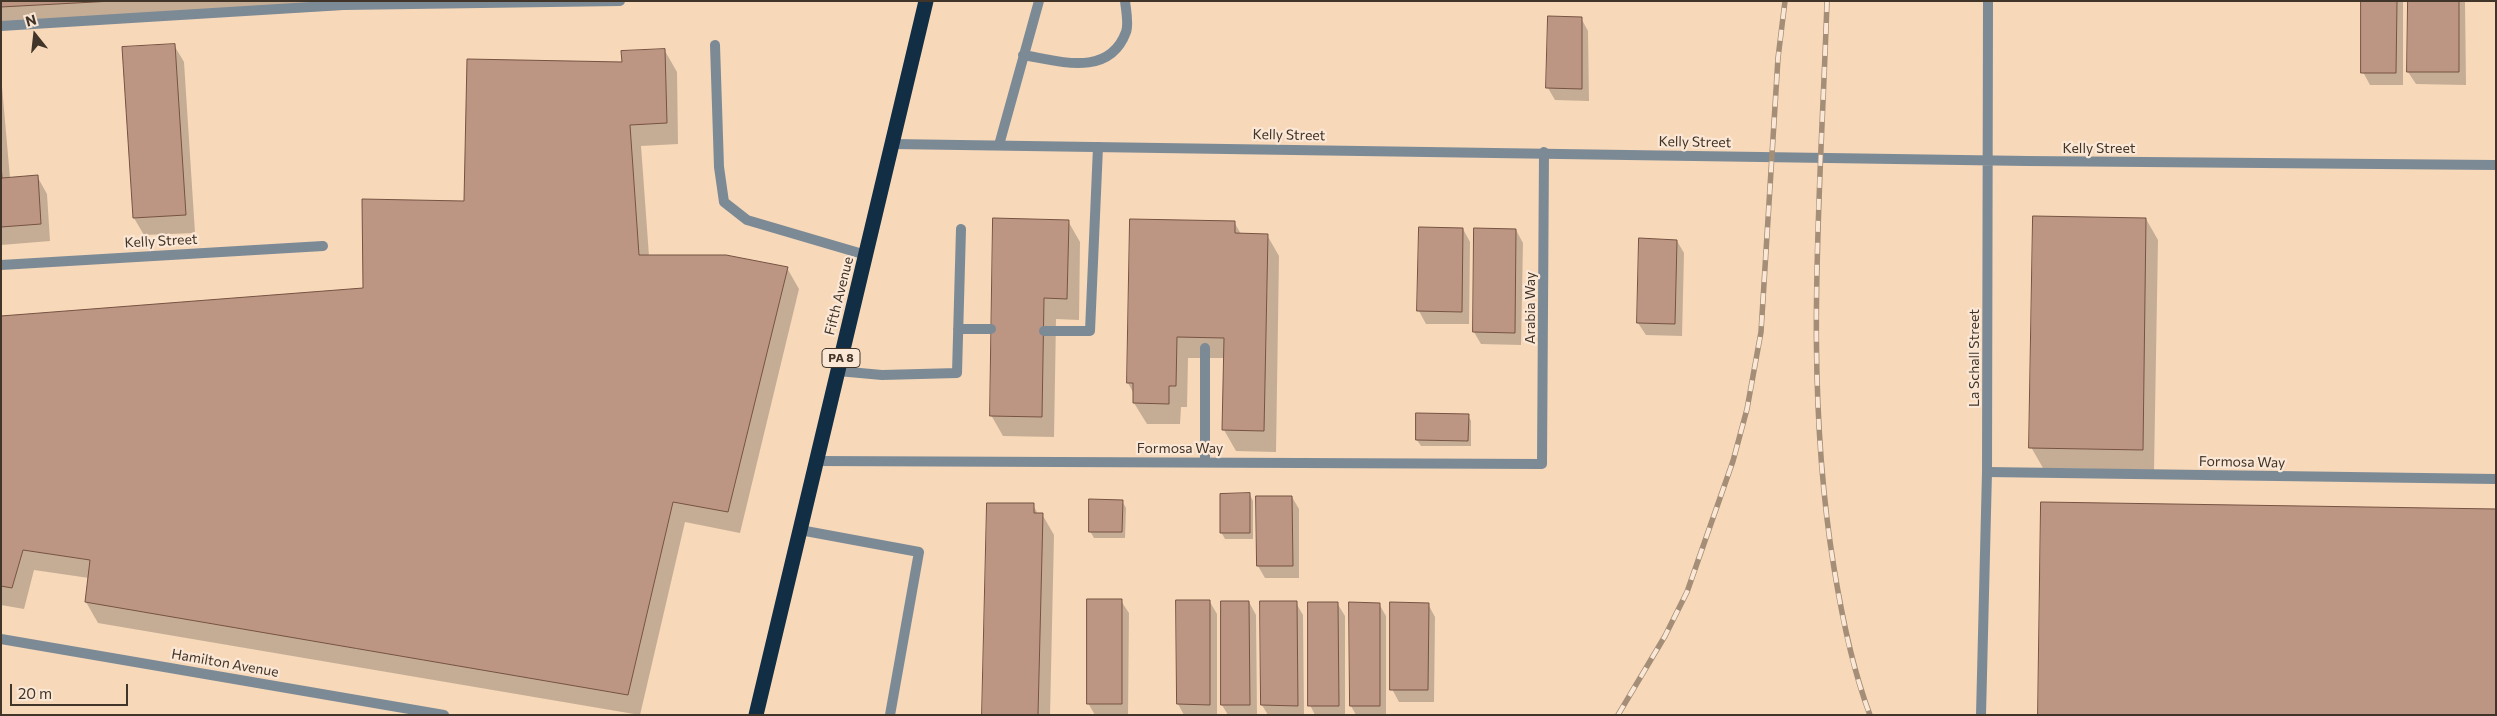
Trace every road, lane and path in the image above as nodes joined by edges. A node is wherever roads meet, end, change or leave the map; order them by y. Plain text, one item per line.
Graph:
1 (620, 1) edge
2 (926, 1) edge
3 (1039, 1) edge
4 (1125, 1) edge
5 (1988, 1) edge
6 (1, 26) edge
7 (715, 45) dead end
8 (1023, 55) junction
9 (893, 144) junction
10 (999, 145) junction
11 (1098, 147) junction
12 (1544, 152) junction
13 (1988, 161) junction
14 (2496, 165) edge
15 (961, 229) dead end
16 (323, 246) dead end
17 (866, 255) junction
18 (1, 265) edge
19 (958, 329) junction
20 (991, 329) dead end
21 (1044, 331) dead end
22 (1205, 348) dead end
23 (838, 371) junction
24 (817, 460) junction
25 (1205, 462) junction
26 (1542, 464) joint
27 (1987, 472) junction
28 (2496, 479) edge
29 (800, 530) junction
30 (1, 639) edge
31 (400, 711) edge
32 (444, 715) edge
33 (756, 715) edge
34 (890, 715) edge
35 (1981, 715) edge

1 - 6 street
2 - 9 highway, Fifth Avenue / PA 8
3 - 8 street
4 - 8 street
5 - 13 street, La Schall Street
7 - 17 street
8 - 10 street
9 - 10 street, Kelly Street
9 - 17 highway, Fifth Avenue / PA 8
10 - 11 street, Kelly Street
11 - 12 street, Kelly Street
11 - 21 street
12 - 13 street, Kelly Street
12 - 26 street, Arabia Way
13 - 14 street, Kelly Street
13 - 27 street, La Schall Street
15 - 19 street
16 - 18 street, Kelly Street
17 - 23 highway, Fifth Avenue / PA 8
19 - 20 street
19 - 23 street
22 - 25 street
23 - 24 highway, Fifth Avenue / PA 8
24 - 25 street, Formosa Way
24 - 29 highway, Fifth Avenue / PA 8
25 - 26 street, Formosa Way
27 - 28 street, Formosa Way
27 - 35 street, La Schall Street
29 - 33 highway, Fifth Avenue / PA 8
29 - 34 street
30 - 31 street, Hamilton Avenue
31 - 32 street, Hamilton Avenue

